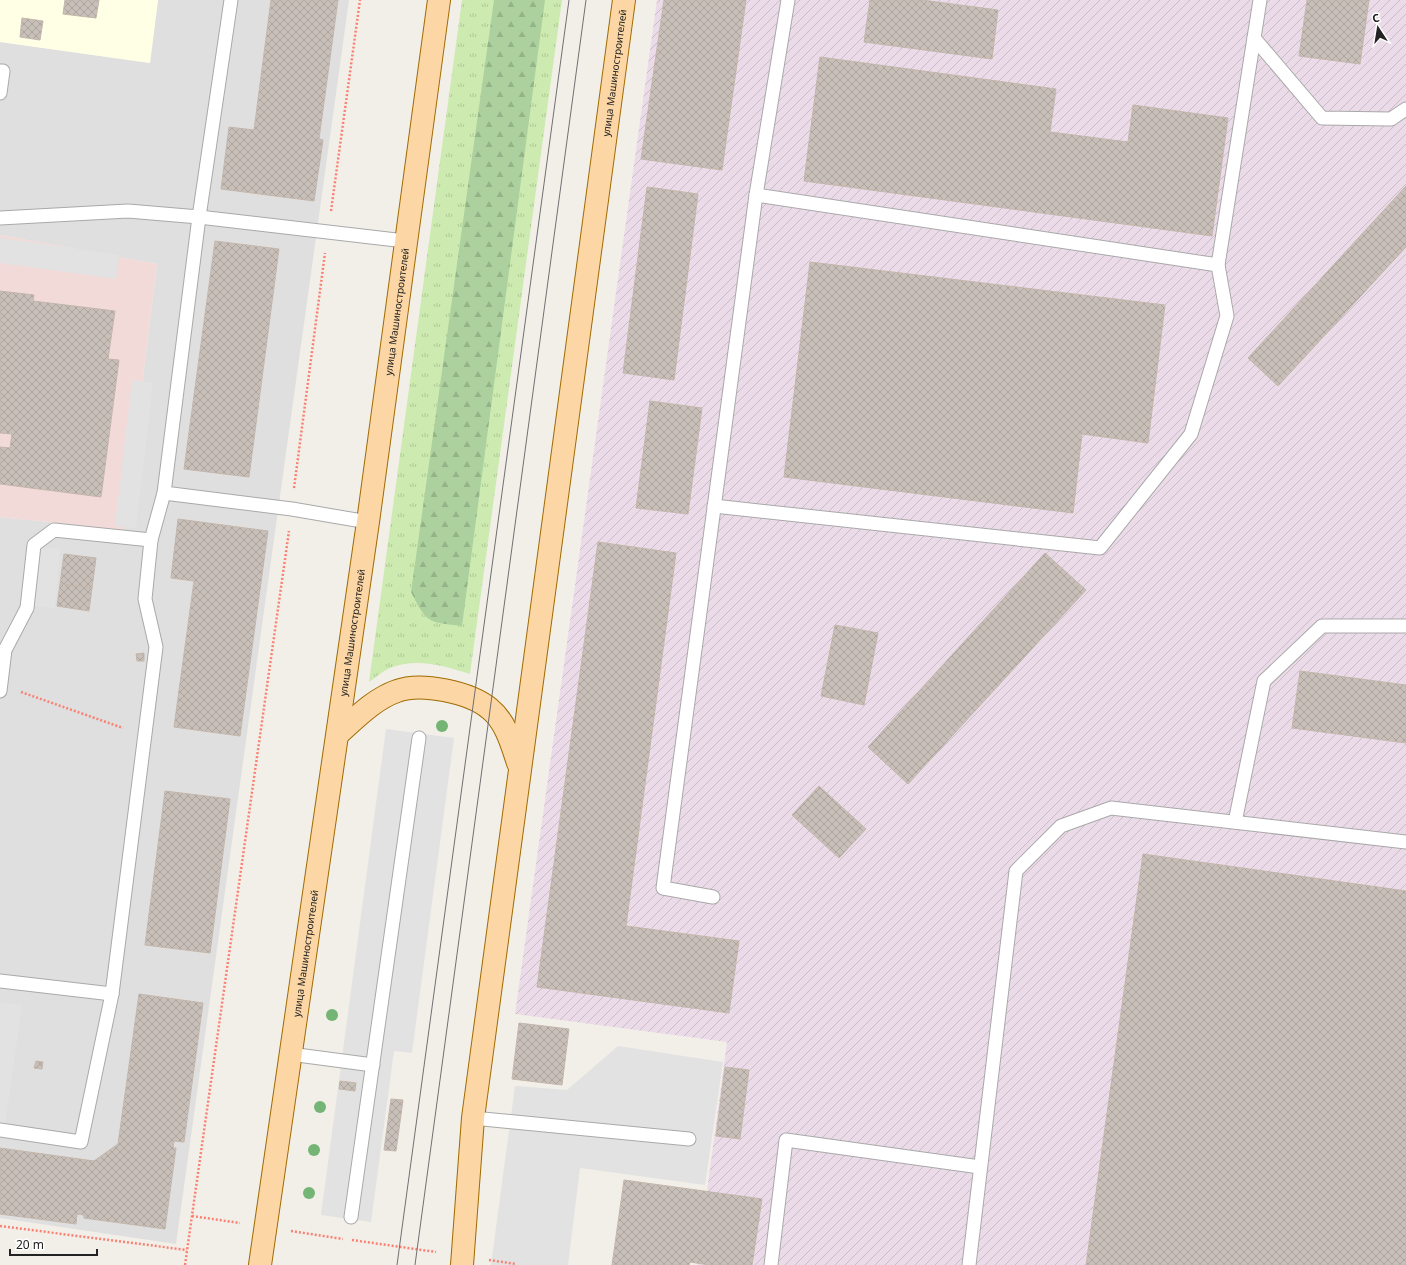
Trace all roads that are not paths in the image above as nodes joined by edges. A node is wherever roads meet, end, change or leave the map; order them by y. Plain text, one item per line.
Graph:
1 (231, 0) edge
2 (439, 0) edge
3 (624, 0) edge
4 (788, 0) edge
5 (1260, 0) edge
6 (1254, 38) junction
7 (0, 71) edge
8 (0, 93) edge
9 (1406, 109) edge
10 (756, 195) junction
11 (199, 217) junction
12 (0, 218) edge
13 (405, 241) junction
14 (1218, 265) junction
15 (164, 493) junction
16 (714, 506) junction
17 (368, 522) junction
18 (151, 540) junction
19 (1406, 626) edge
20 (2, 650) edge
21 (0, 688) edge
22 (338, 734) junction
23 (419, 738) dead end
24 (519, 768) junction
25 (1235, 822) junction
26 (1406, 842) edge
27 (713, 897) dead end
28 (0, 981) edge
29 (112, 994) junction
30 (290, 1054) junction
31 (373, 1065) junction
32 (473, 1118) junction
33 (0, 1130) edge
34 (689, 1139) dead end
35 (980, 1167) junction
36 (351, 1217) dead end
37 (260, 1265) edge
38 (462, 1265) edge
39 (771, 1265) edge
40 (969, 1265) edge

1 - 11 lane
2 - 13 main road, улица Машиностроителей
3 - 24 main road, улица Машиностроителей
4 - 10 lane
5 - 6 lane
6 - 9 lane
6 - 14 lane
7 - 8 lane
10 - 14 lane
10 - 16 lane
11 - 12 lane
11 - 13 lane
11 - 15 lane
13 - 17 main road, улица Машиностроителей
14 - 16 lane
15 - 17 lane
15 - 18 lane
16 - 27 lane
17 - 22 main road, улица Машиностроителей
18 - 20 lane
18 - 29 lane
19 - 25 lane
20 - 21 lane
22 - 24 main road
22 - 30 main road, улица Машиностроителей
23 - 31 lane
24 - 32 main road, улица Машиностроителей
25 - 26 lane
25 - 35 lane
28 - 29 lane
29 - 33 lane
30 - 31 lane
30 - 37 main road, улица Машиностроителей
31 - 36 lane
32 - 34 lane
32 - 38 main road, улица Машиностроителей
35 - 39 lane
35 - 40 lane

